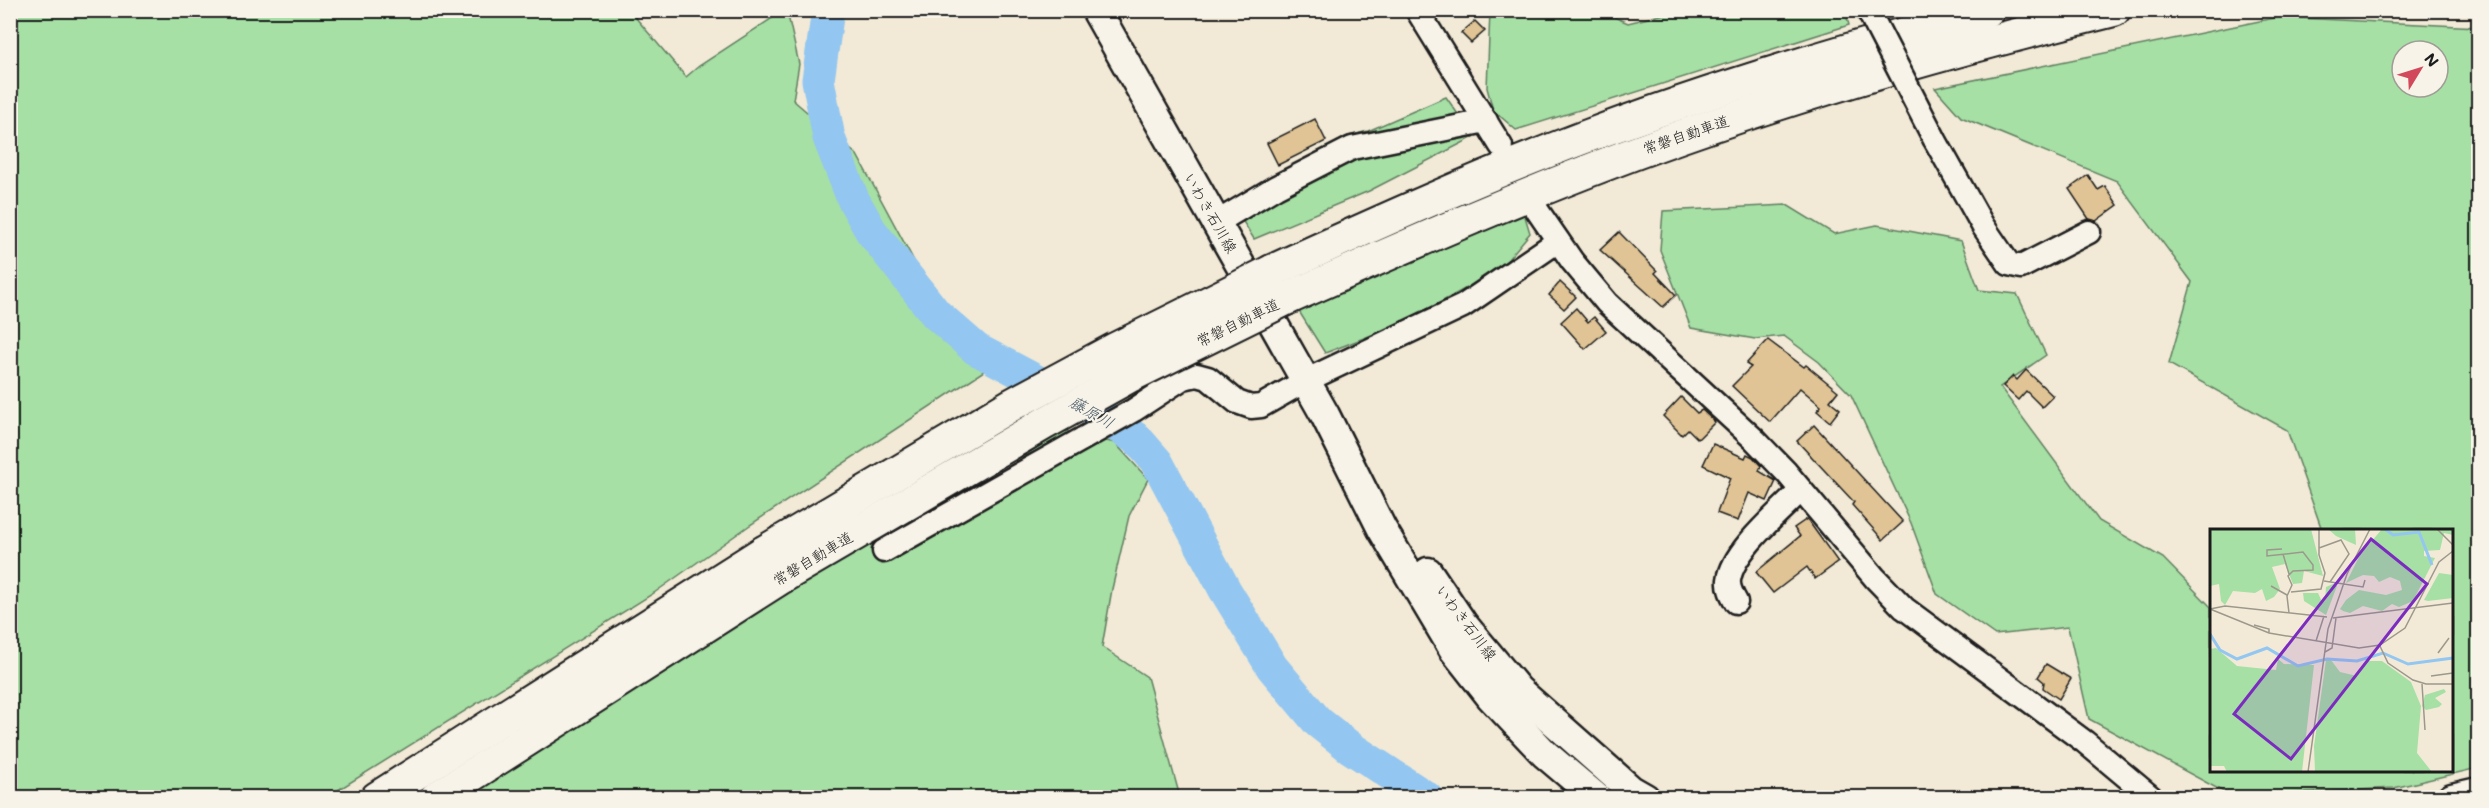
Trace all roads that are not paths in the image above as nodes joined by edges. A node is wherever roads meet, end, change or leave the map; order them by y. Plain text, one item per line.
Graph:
1 (1096, 10) edge
2 (1417, 10) edge
3 (1868, 10) edge
4 (1988, 10) edge
5 (2114, 10) edge
6 (1486, 121) junction
7 (1501, 146) dead end
8 (1537, 210) dead end
9 (1216, 223) junction
10 (2089, 232) dead end
11 (1558, 241) junction
12 (1305, 381) junction
13 (1325, 415) junction
14 (1801, 490) junction
15 (884, 551) dead end
16 (1736, 602) dead end
17 (2478, 792) edge
18 (1634, 795) edge
19 (377, 798) edge
20 (436, 798) edge
21 (1597, 798) edge
22 (2152, 798) edge
23 (2452, 798) edge

1 - 9 main road, いわき石川線
2 - 6 street
3 - 10 street, bridge
4 - 19 highway, 常磐自動車道, bridge
5 - 20 highway, 常磐自動車道, bridge
6 - 7 street
6 - 9 street
8 - 11 street
9 - 12 main road, いわき石川線
11 - 12 street
11 - 14 street
12 - 13 main road, いわき石川線
12 - 15 street
13 - 18 main road, いわき石川線
13 - 21 main road, いわき石川線
14 - 16 street
14 - 22 street
17 - 23 main road

